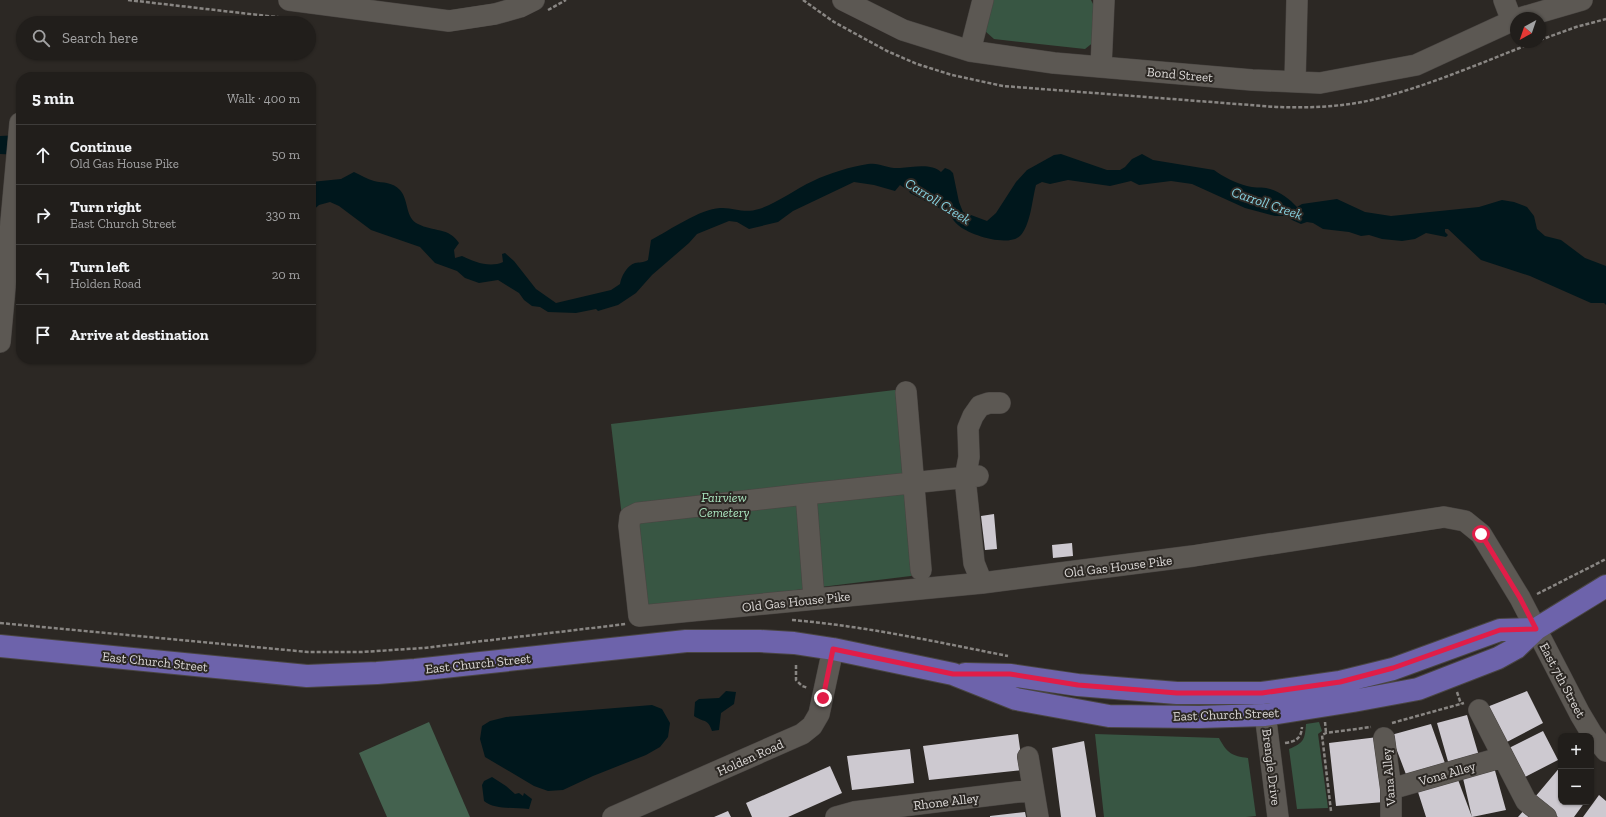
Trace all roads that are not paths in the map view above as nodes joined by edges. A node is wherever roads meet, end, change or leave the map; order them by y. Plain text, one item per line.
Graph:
1 (289, 0) edge
2 (534, 0) edge
3 (843, 0) edge
4 (983, 0) edge
5 (1104, 0) edge
6 (1297, 0) edge
7 (1504, 0) edge
8 (1582, 0) edge
9 (1512, 12) edge
10 (1540, 12) edge
11 (1510, 22) edge
12 (970, 51) junction
13 (1101, 67) junction
14 (1295, 82) junction
15 (16, 166) edge
16 (0, 342) edge
17 (906, 392) dead end
18 (1000, 403) dead end
19 (973, 477) junction
20 (913, 483) junction
21 (806, 494) junction
22 (921, 570) dead end
23 (982, 583) junction
24 (1606, 586) edge
25 (814, 599) junction
26 (1536, 629) junction
27 (0, 646) edge
28 (833, 649) junction
29 (953, 674) junction
30 (1262, 693) junction
31 (1479, 710) dead end
32 (1265, 715) junction
33 (1384, 738) dead end
34 (1606, 751) edge
35 (1028, 757) dead end
36 (1503, 757) junction
37 (1391, 789) junction
38 (1033, 790) junction
39 (613, 817) edge
40 (836, 817) edge
41 (1038, 817) edge
42 (1278, 817) edge
43 (1391, 817) edge
44 (1546, 817) edge

1 - 2 street
3 - 12 street, Bond Street
4 - 12 street
5 - 13 street
6 - 14 street
7 - 9 street
8 - 10 street, Bond Street
11 - 14 street, Bond Street
12 - 13 street, Bond Street
13 - 14 street, Bond Street
15 - 16 street
17 - 20 street
18 - 19 street
19 - 20 street
19 - 23 street
20 - 21 street
20 - 22 street
21 - 25 street
21 - 25 street, Old Gas House Pike
23 - 25 street, Old Gas House Pike
23 - 26 street, Old Gas House Pike
24 - 26 main road, East Church Street
26 - 30 main road, East Church Street
26 - 32 main road, East Church Street
26 - 34 street, East 7th Street
27 - 28 main road, East Church Street
28 - 29 main road, East Church Street
28 - 39 street, Holden Road
29 - 30 main road, East Church Street
29 - 32 main road, East Church Street
30 - 32 street, Brengle Drive
31 - 36 street
32 - 42 street, Brengle Drive
33 - 37 street, Vana Alley
35 - 38 street
36 - 37 street, Vona Alley
36 - 44 street
37 - 43 street, Vana Alley
38 - 40 street, Rhone Alley
38 - 41 street

